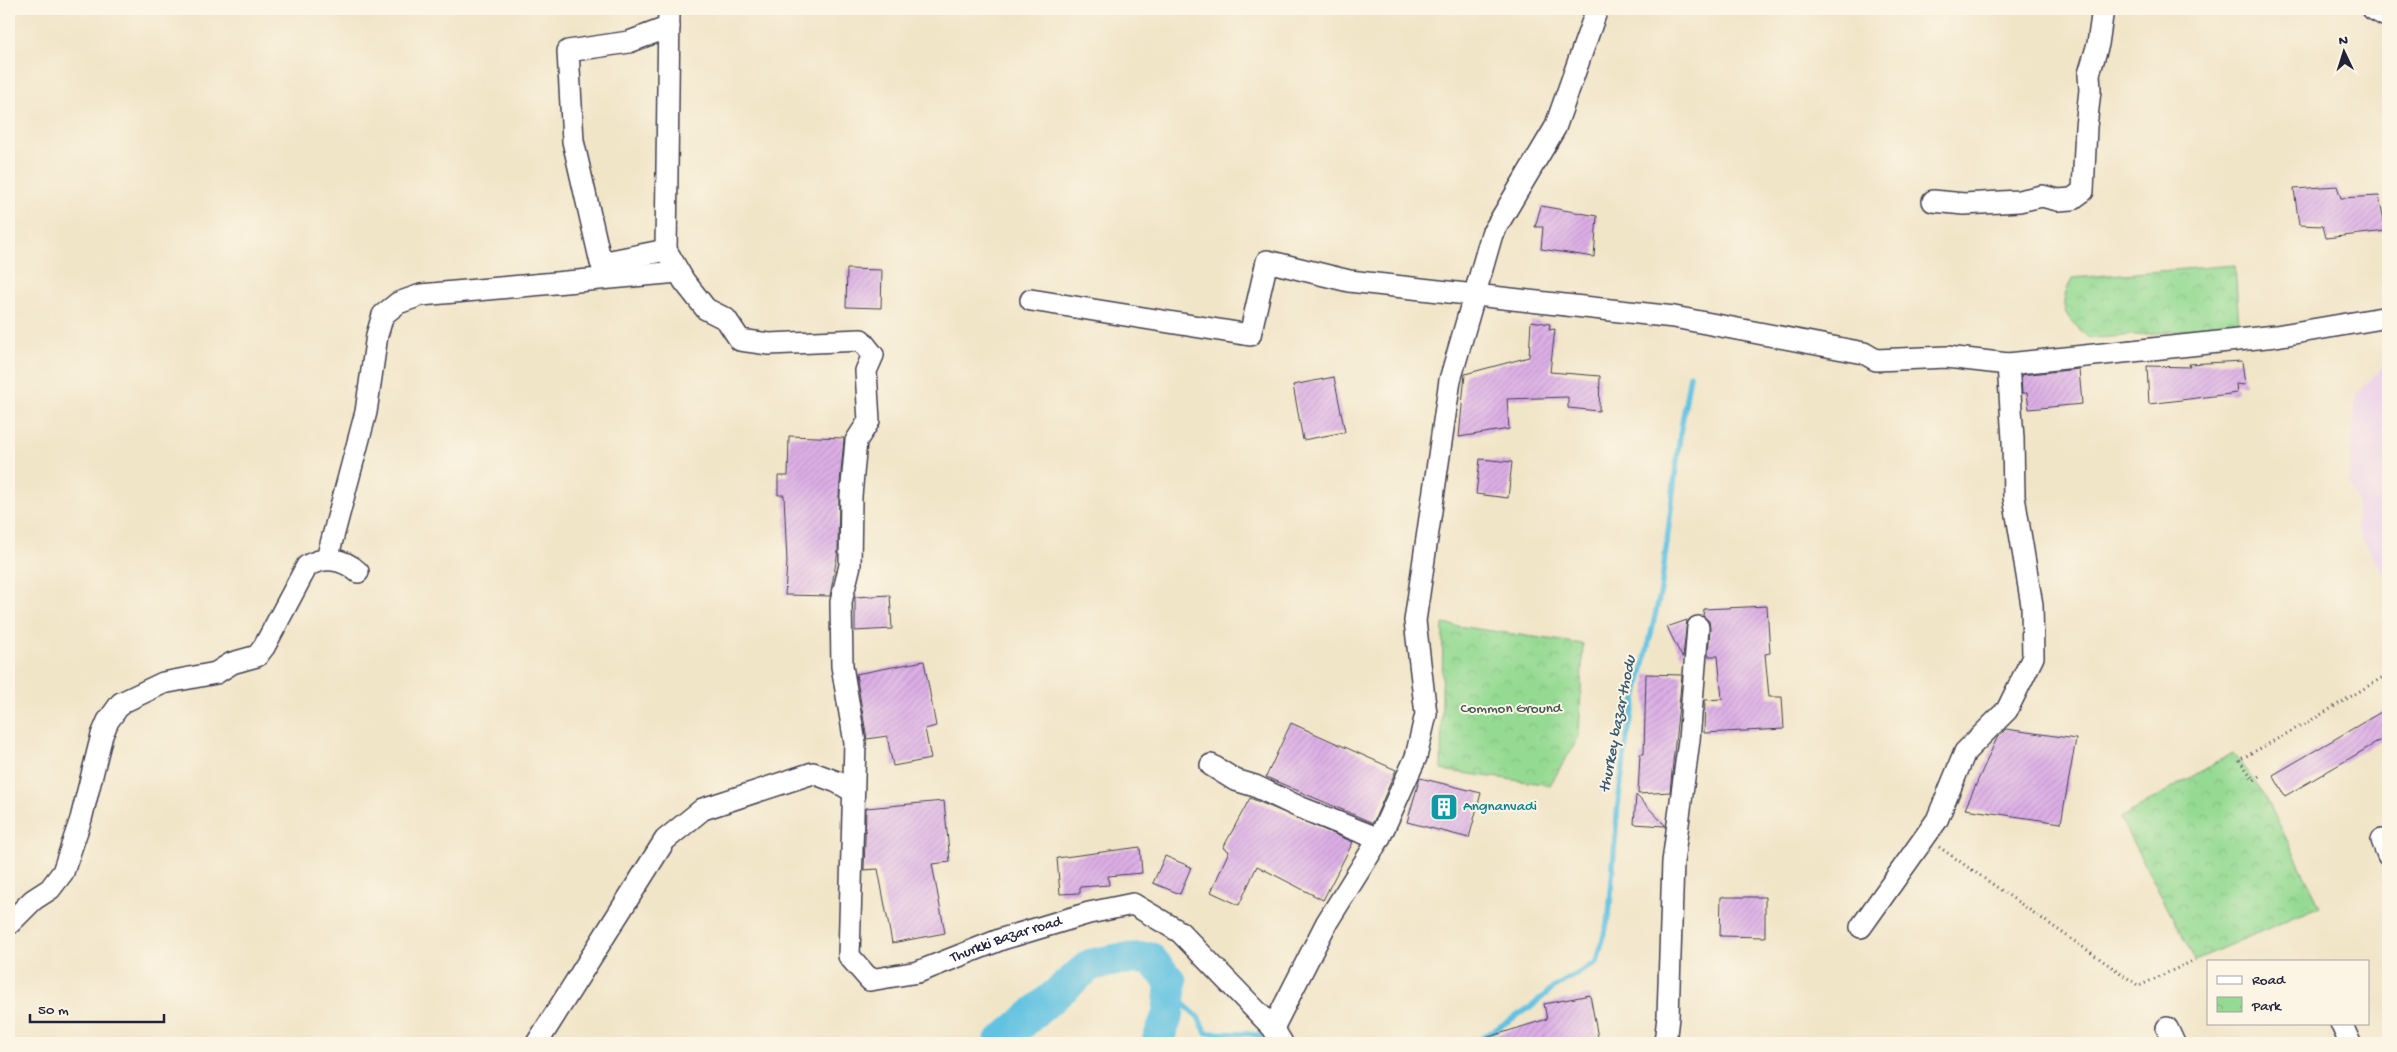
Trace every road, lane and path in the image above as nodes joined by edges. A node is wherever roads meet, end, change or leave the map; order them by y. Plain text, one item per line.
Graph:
1 (1597, 9) edge
2 (2102, 9) edge
3 (2373, 9) edge
4 (2388, 17) edge
5 (669, 18) edge
6 (1933, 201) dead end
7 (666, 250) junction
8 (678, 272) junction
9 (1474, 294) junction
10 (1030, 300) dead end
11 (2388, 317) edge
12 (2008, 364) junction
13 (327, 559) junction
14 (358, 572) dead end
15 (1698, 627) dead end
16 (2388, 674) edge
17 (1211, 765) dead end
18 (2259, 776) dead end
19 (853, 791) junction
20 (1924, 837) junction
21 (1379, 839) junction
22 (9, 924) edge
23 (1861, 927) dead end
24 (2195, 960) dead end
25 (2341, 1024) edge
26 (1277, 1036) edge
27 (537, 1043) edge
28 (1665, 1043) edge
29 (2350, 1043) edge

1 - 9 street
2 - 6 street
3 - 4 street
5 - 7 street
5 - 7 street
7 - 8 street
8 - 13 street
8 - 19 street
9 - 10 street
9 - 12 street
9 - 21 street
11 - 12 street
12 - 20 street
13 - 14 street
13 - 22 street
15 - 28 street
16 - 18 path
17 - 21 street
19 - 26 street, Thurkki Bazar road
19 - 27 street
20 - 23 street
20 - 24 path
21 - 26 street
25 - 29 street

